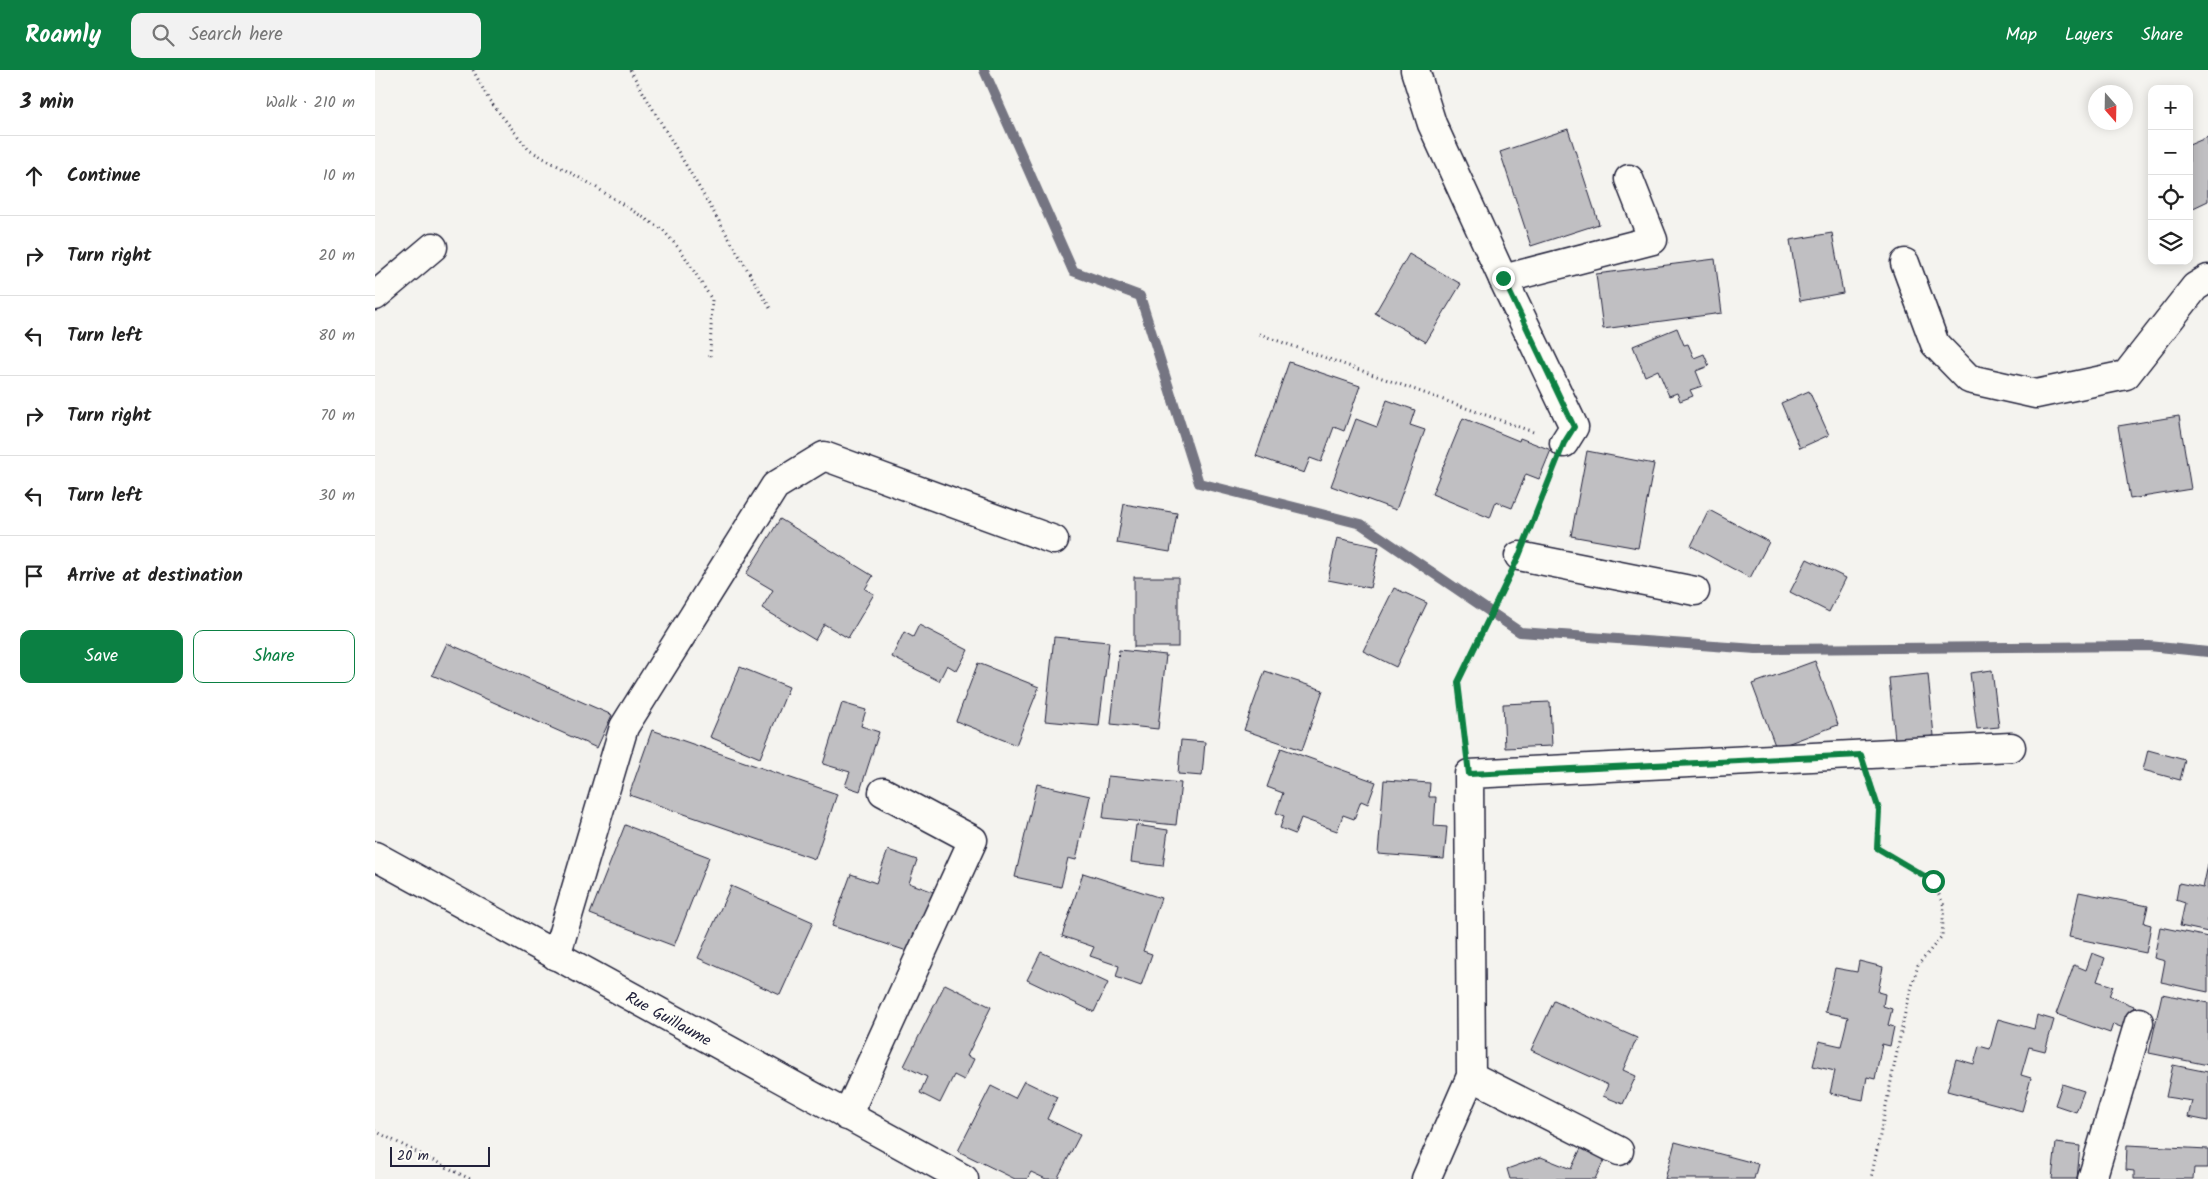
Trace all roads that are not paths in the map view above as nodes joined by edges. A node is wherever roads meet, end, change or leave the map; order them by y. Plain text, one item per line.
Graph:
1 (1415, 70) edge
2 (1629, 179) dead end
3 (433, 247) dead end
4 (1905, 263) dead end
5 (1503, 278) junction
6 (2208, 279) edge
7 (375, 296) edge
8 (1564, 443) road end
9 (1054, 540) dead end
10 (1519, 556) road end
11 (1695, 592) dead end
12 (2011, 747) dead end
13 (883, 792) dead end
14 (378, 861) edge
15 (556, 956) junction
16 (2139, 1022) dead end
17 (1471, 1076) junction
18 (847, 1116) junction
19 (1619, 1151) dead end
20 (964, 1179) edge
21 (1426, 1179) edge
22 (2093, 1179) edge

1 - 5 street
2 - 5 street
3 - 7 street
4 - 6 street
5 - 8 street
9 - 15 street
10 - 11 street
12 - 17 street
13 - 18 street
14 - 15 street, Rue Guillaume
15 - 18 street, Rue Guillaume
16 - 22 street
17 - 19 street
17 - 21 street
18 - 20 street, Rue Guillaume

